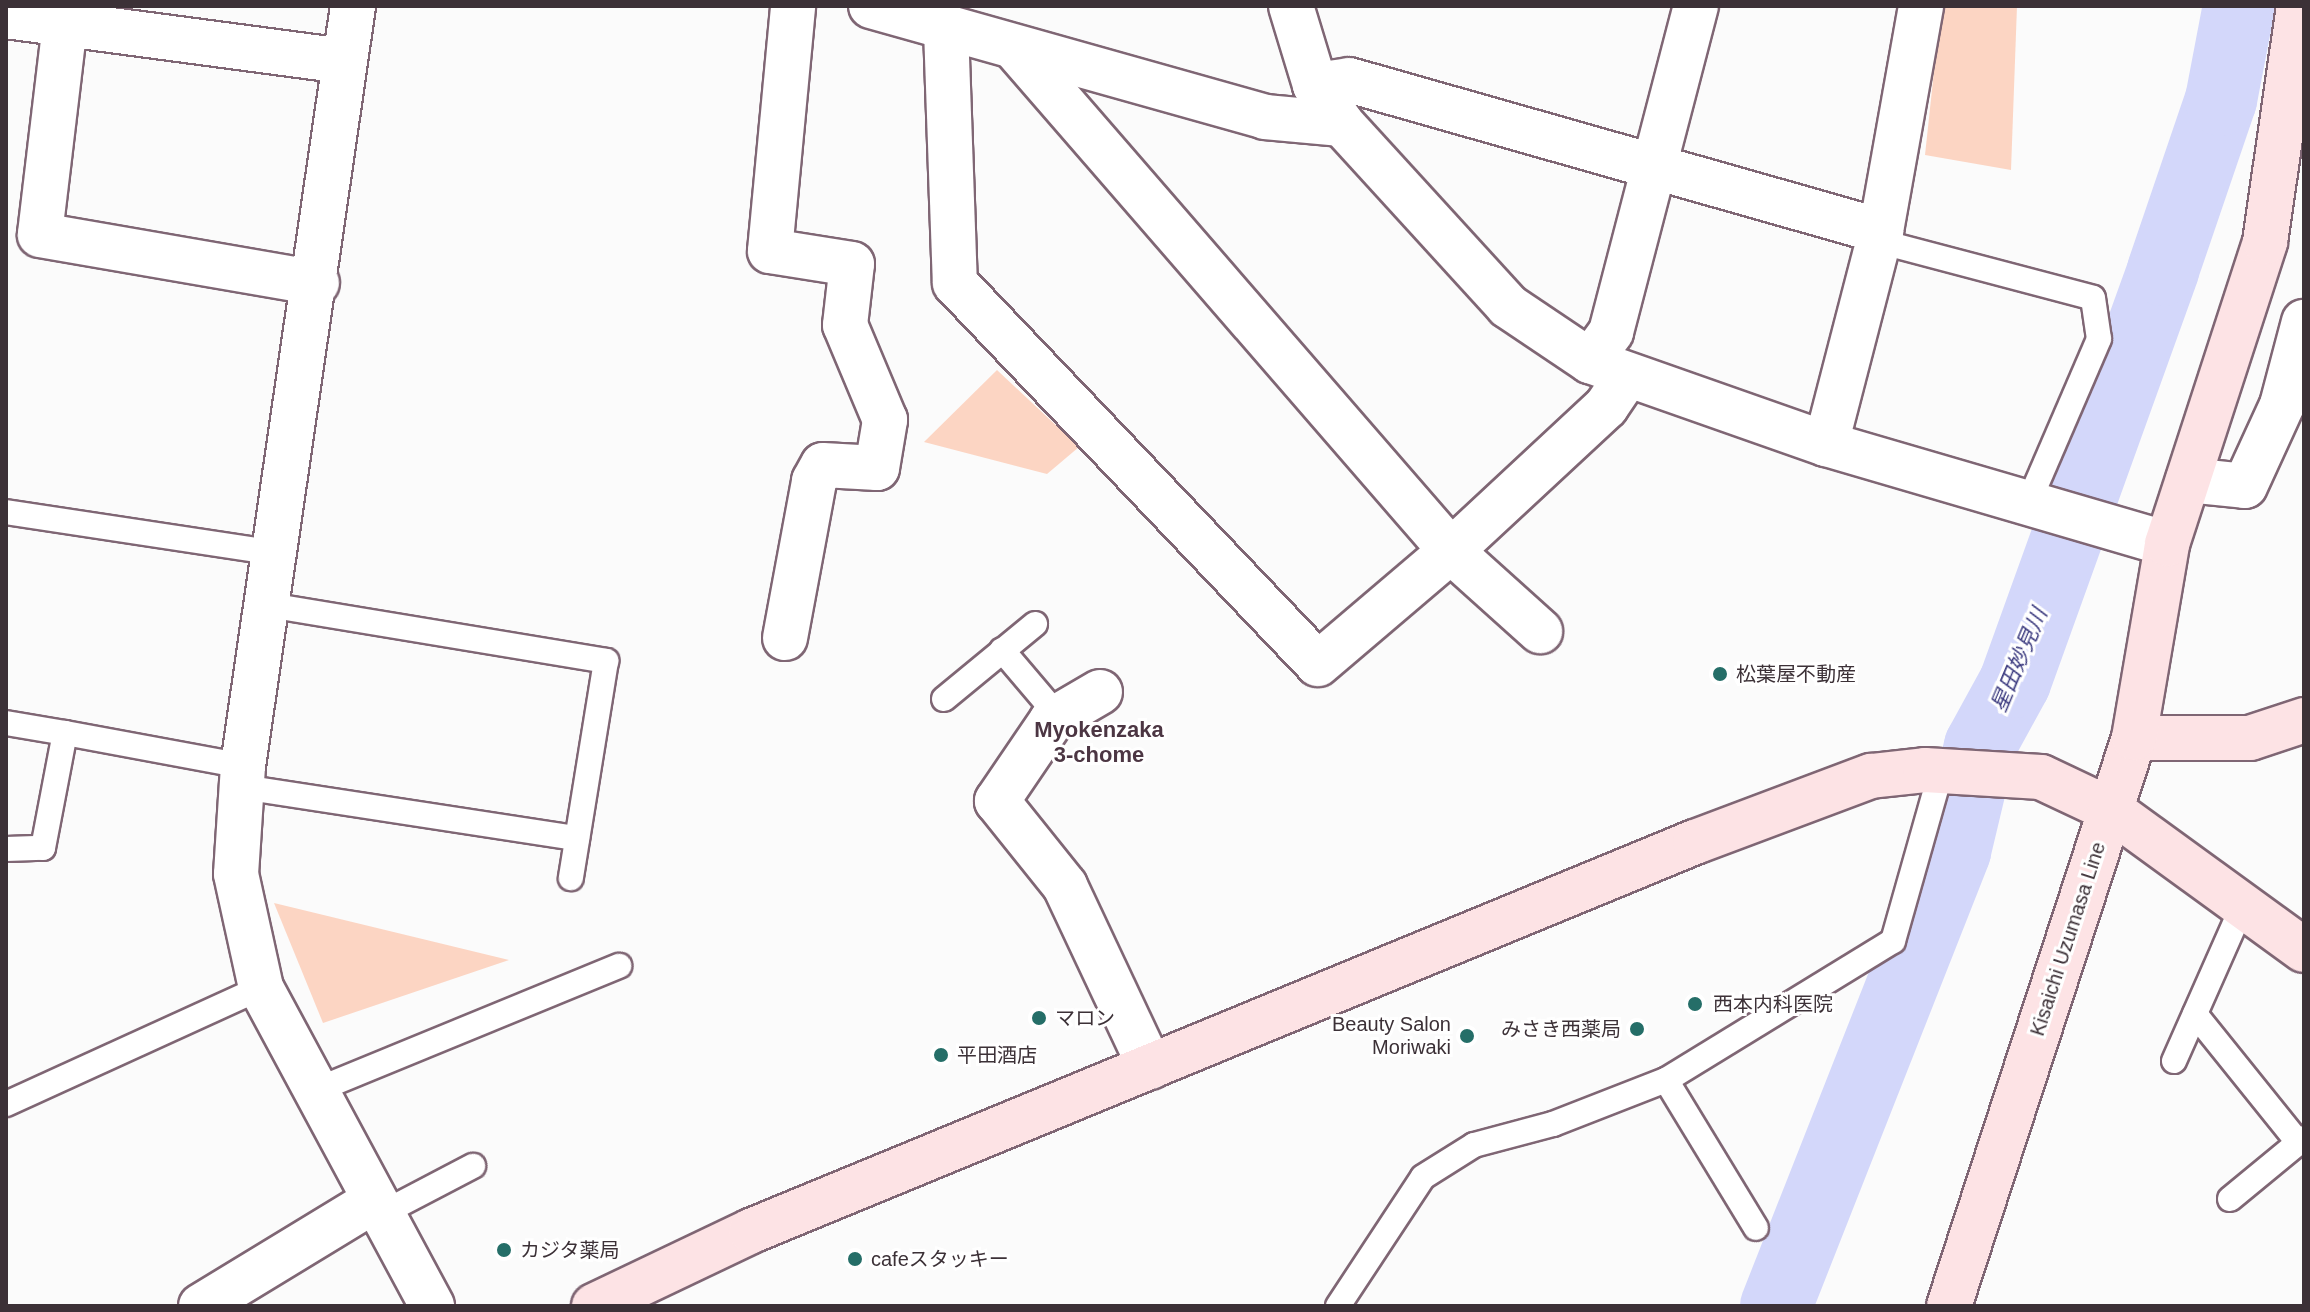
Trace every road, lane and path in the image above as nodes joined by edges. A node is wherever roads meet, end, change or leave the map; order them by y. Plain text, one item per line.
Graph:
1 (353, 6) edge
2 (793, 6) edge
3 (1291, 6) edge
4 (1696, 6) edge
5 (1921, 6) edge
6 (2299, 6) edge
7 (880, 8) edge
8 (6, 16) edge
9 (65, 24) junction
10 (946, 29) junction
11 (1014, 47) junction
12 (345, 61) junction
13 (1315, 85) junction
14 (1342, 124) junction
15 (1658, 164) junction
16 (1880, 236) junction
17 (317, 283) junction
18 (2304, 322) edge
19 (1608, 369) junction
20 (1826, 444) junction
21 (2188, 480) junction
22 (2032, 505) junction
23 (6, 512) edge
24 (2167, 544) junction
25 (1451, 551) junction
26 (277, 553) junction
27 (269, 605) junction
28 (1035, 624) dead end
29 (1540, 631) dead end
30 (785, 638) dead end
31 (1002, 650) junction
32 (1100, 692) dead end
33 (944, 699) dead end
34 (1058, 716) junction
35 (2304, 720) edge
36 (6, 723) edge
37 (65, 733) junction
38 (2134, 738) junction
39 (1963, 772) junction
40 (243, 776) junction
41 (2111, 810) junction
42 (577, 838) junction
43 (6, 849) edge
44 (571, 878) dead end
45 (2243, 905) junction
46 (2304, 950) edge
47 (619, 966) dead end
48 (261, 988) junction
49 (2195, 1014) junction
50 (2174, 1061) dead end
51 (1150, 1067) junction
52 (1666, 1080) junction
53 (314, 1091) junction
54 (6, 1104) edge
55 (2301, 1140) edge
56 (473, 1166) dead end
57 (2230, 1199) dead end
58 (378, 1208) junction
59 (1756, 1228) dead end
60 (201, 1306) edge
61 (432, 1306) edge
62 (594, 1306) edge
63 (1338, 1306) edge
64 (1949, 1306) edge

1 - 12 street
2 - 30 street
3 - 13 street
4 - 15 street
5 - 16 street
6 - 21 street, Kisaichi Uzumasa Line
7 - 10 street
8 - 9 street
9 - 12 street
9 - 17 street
10 - 11 street
10 - 25 street
11 - 14 street
11 - 25 street
12 - 17 street
13 - 14 street
13 - 15 street
14 - 19 street
15 - 16 street
15 - 19 street
16 - 20 street
16 - 22 lane
17 - 26 street
18 - 21 street
19 - 20 street
19 - 25 street
20 - 22 street
21 - 24 street, Kisaichi Uzumasa Line
22 - 24 street
23 - 26 lane
24 - 38 street, Kisaichi Uzumasa Line
25 - 29 street
26 - 27 street
27 - 40 street
27 - 42 lane
28 - 31 lane
31 - 33 lane
31 - 34 lane
32 - 34 street
34 - 51 street
35 - 38 street
36 - 37 lane
37 - 40 lane
37 - 43 lane
38 - 41 street, Kisaichi Uzumasa Line
39 - 41 street
39 - 51 street
39 - 52 lane
40 - 42 lane
40 - 48 street
41 - 45 street
41 - 64 street, Kisaichi Uzumasa Line
42 - 44 lane
45 - 46 street
45 - 49 lane
47 - 53 lane
48 - 53 street
48 - 54 lane
49 - 50 lane
49 - 55 lane
51 - 62 street
52 - 59 lane
52 - 63 lane
53 - 58 street
55 - 57 lane
56 - 58 lane
58 - 60 street
58 - 61 street

